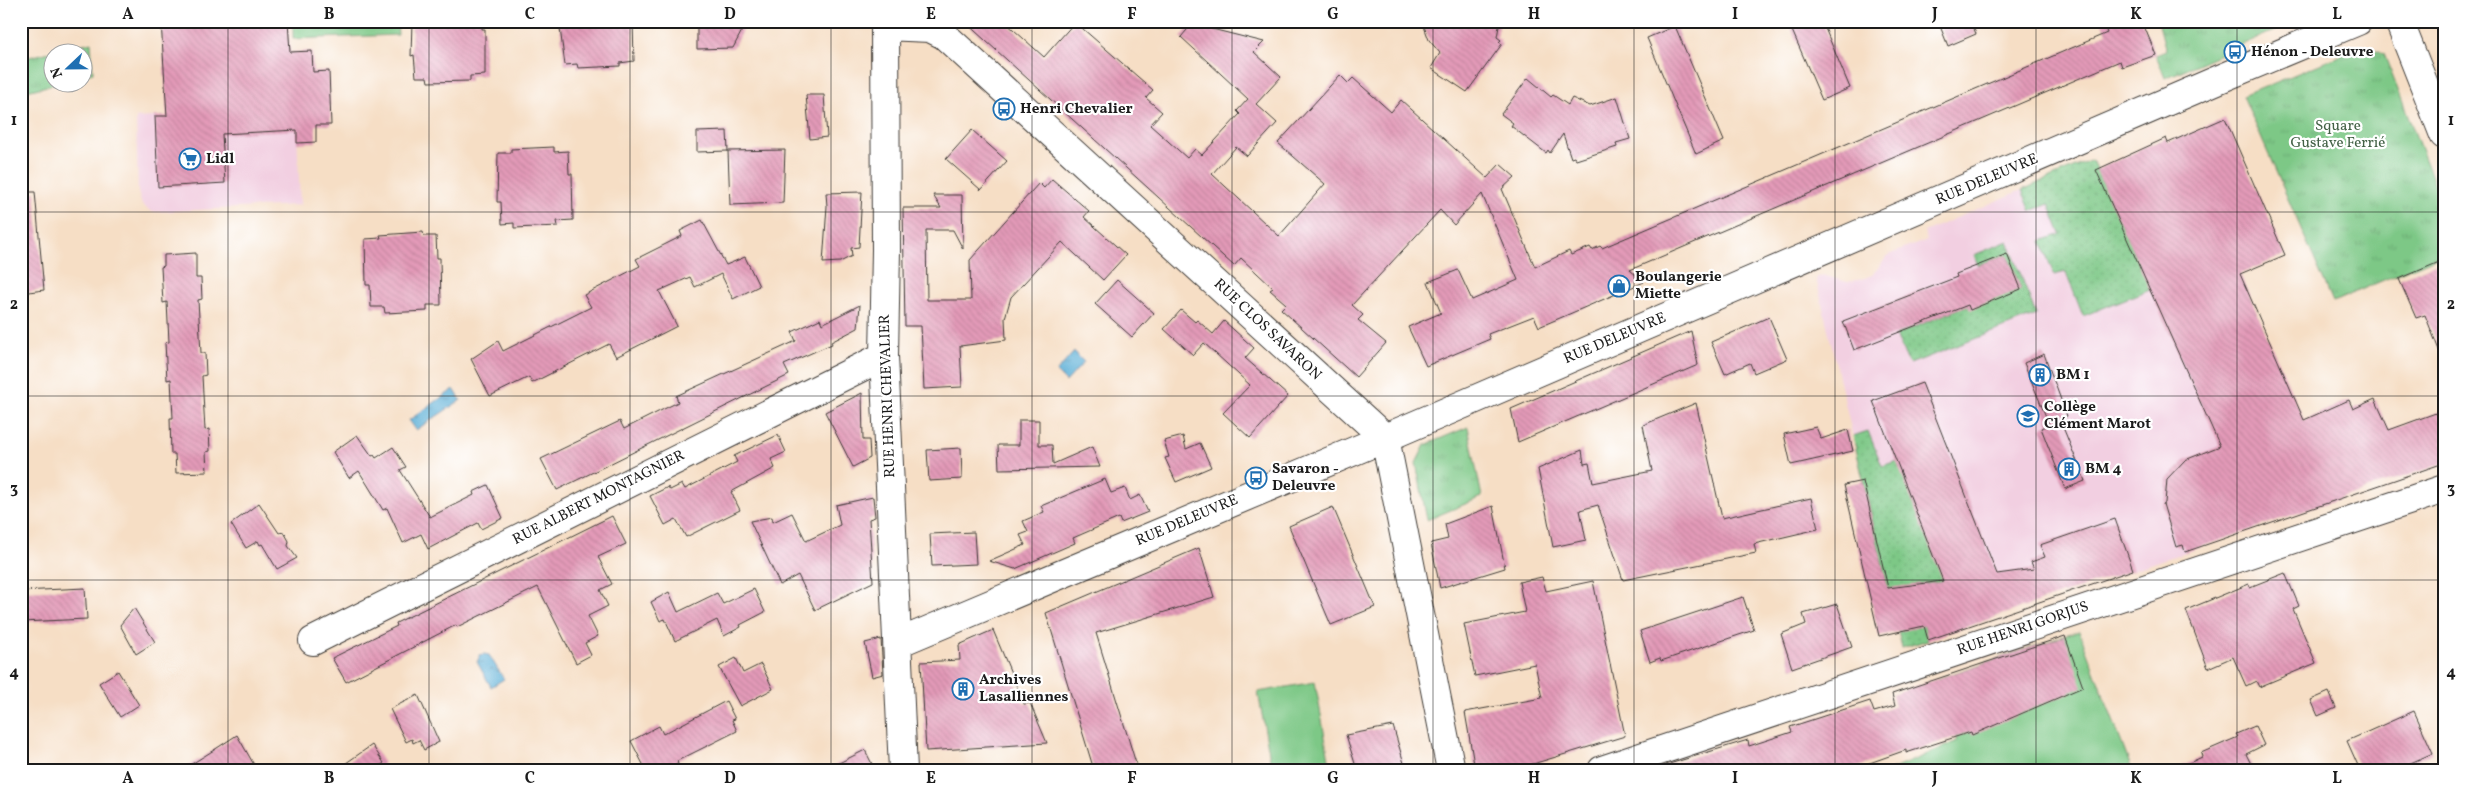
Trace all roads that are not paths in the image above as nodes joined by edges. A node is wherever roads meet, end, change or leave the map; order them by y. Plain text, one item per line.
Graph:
1 (2358, 21) edge
2 (2399, 21) edge
3 (885, 24) edge
4 (2444, 134) edge
5 (884, 356) junction
6 (1385, 438) junction
7 (2444, 489) edge
8 (314, 641) dead end
9 (898, 643) junction
10 (903, 770) edge
11 (1451, 770) edge
12 (1602, 770) edge

1 - 6 street, RUE DELEUVRE
2 - 4 street
3 - 5 street, RUE HENRI CHEVALIER
3 - 6 street, RUE CLOS SAVARON
5 - 8 street, RUE ALBERT MONTAGNIER
5 - 9 street, RUE HENRI CHEVALIER
6 - 9 street, RUE DELEUVRE
6 - 11 street
7 - 12 street, RUE HENRI GORJUS
9 - 10 street, RUE HENRI CHEVALIER

